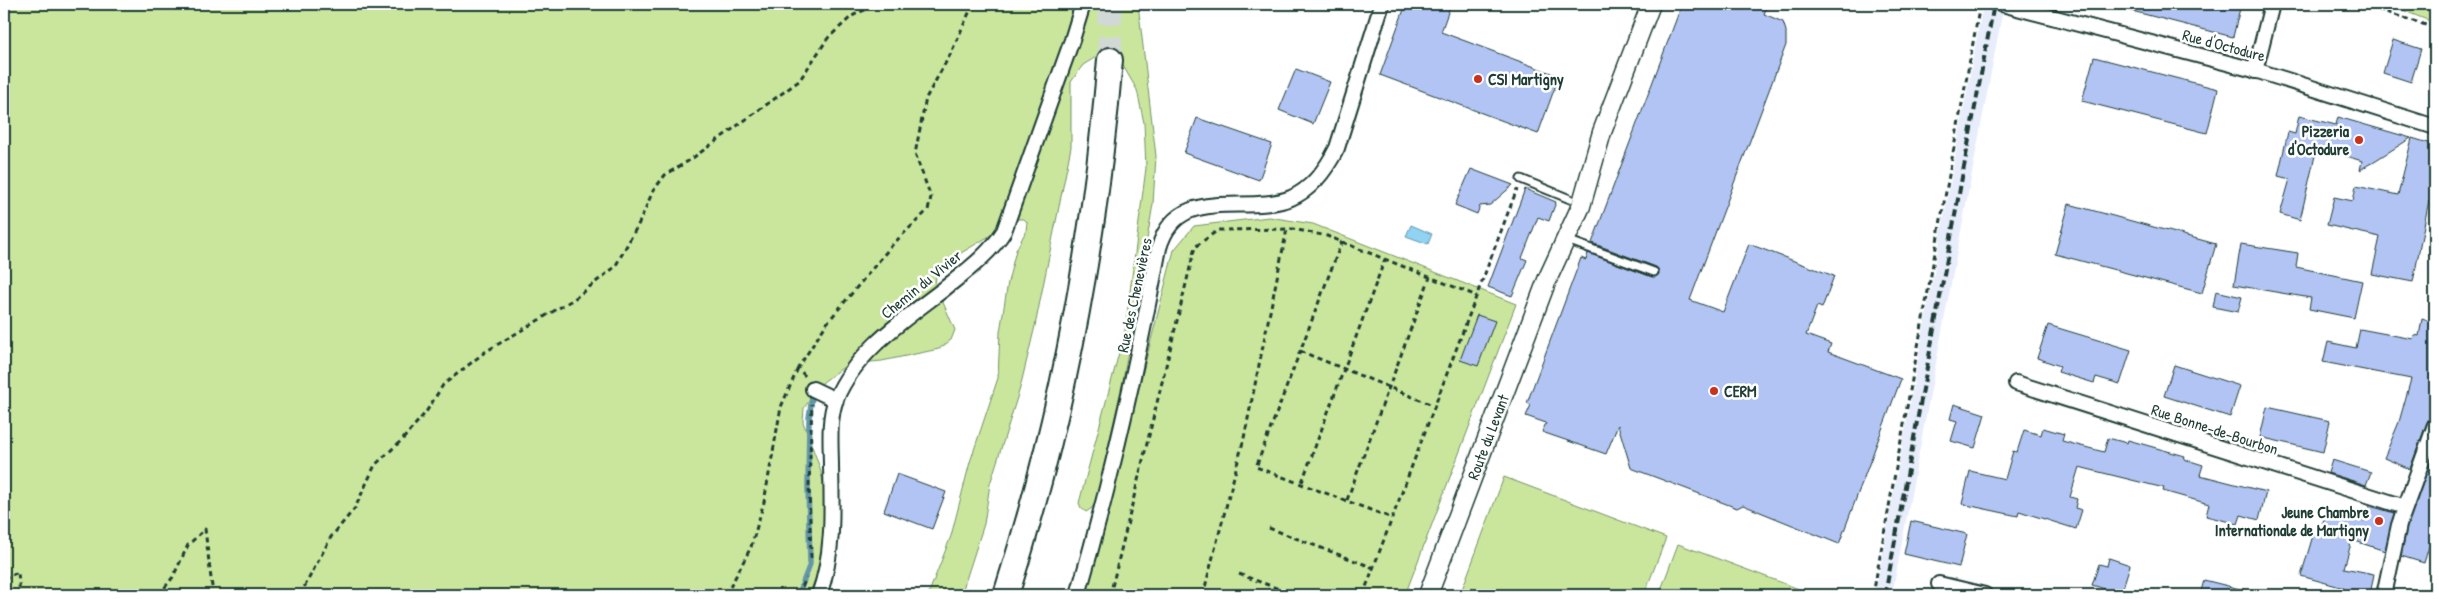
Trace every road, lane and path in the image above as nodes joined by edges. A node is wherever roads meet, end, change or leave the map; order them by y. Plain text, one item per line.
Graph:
1 (877, 4) edge
2 (973, 4) edge
3 (1083, 4) edge
4 (1382, 4) edge
5 (1651, 4) edge
6 (1980, 4) edge
7 (2002, 4) edge
8 (2272, 4) edge
9 (2361, 4) edge
10 (2017, 6) edge
11 (2435, 28) edge
12 (1110, 60) tunnel mouth
13 (2255, 71) junction
14 (2435, 127) edge
15 (1602, 132) junction
16 (1521, 179) joint
17 (1570, 198) junction
18 (1287, 229) junction
19 (1562, 239) junction
20 (1342, 242) junction
21 (1385, 259) junction
22 (1654, 272) dead end
23 (1430, 277) junction
24 (1477, 296) junction
25 (1300, 351) junction
26 (798, 368) junction
27 (1344, 368) junction
28 (2016, 383) dead end
29 (1390, 386) junction
30 (813, 389) junction
31 (836, 400) junction
32 (1435, 406) junction
33 (2435, 425) edge
34 (1302, 482) junction
35 (1036, 498) junction
36 (1347, 500) junction
37 (2405, 507) junction
38 (1392, 518) junction
39 (1270, 528) dead end
40 (811, 564) dead end
41 (1374, 568) junction
42 (808, 572) dead end
43 (1239, 574) dead end
44 (4, 579) edge
45 (1939, 584) dead end
46 (20, 595) edge
47 (159, 595) edge
48 (213, 595) edge
49 (300, 595) edge
50 (726, 595) edge
51 (799, 595) edge
52 (819, 595) edge
53 (990, 595) edge
54 (1006, 595) edge
55 (1017, 595) edge
56 (1078, 595) edge
57 (1110, 595) edge
58 (1203, 595) edge
59 (1295, 595) edge
60 (1363, 595) edge
61 (1428, 595) edge
62 (1873, 595) edge
63 (1985, 595) edge
64 (2384, 595) edge

1 - 49 path
2 - 26 path
3 - 31 street, Chemin du Vivier
4 - 56 street, Rue des Chenevières
5 - 15 street, Route du Levant
6 - 62 path
7 - 10 street, Rue d'Octodure
8 - 13 street
9 - 11 path
10 - 13 street, Rue d'Octodure
12 - 35 highway
13 - 14 street, Rue d'Octodure
15 - 17 street, Route du Levant
15 - 19 street, Route du Levant
16 - 17 lane
16 - 24 path
17 - 19 street, Route du Levant
18 - 20 path
18 - 57 path
18 - 58 path
19 - 22 lane
19 - 61 street, Route du Levant
20 - 21 path
20 - 25 path
21 - 23 path
21 - 27 path
23 - 24 path
23 - 29 path
24 - 32 path
25 - 27 path
25 - 34 path
26 - 30 path
26 - 50 path
27 - 29 path
27 - 34 path
28 - 37 street, Rue Bonne-de-Bourbon
29 - 32 path
29 - 36 path
30 - 31 street
30 - 40 path
31 - 52 street, Chemin du Vivier
32 - 38 path
33 - 37 street
34 - 36 path
35 - 53 highway
35 - 54 highway
35 - 55 highway
36 - 38 path
37 - 64 street
38 - 41 path
39 - 41 path
41 - 60 path
42 - 51 path
43 - 59 path
44 - 46 path
45 - 63 street
47 - 48 path

